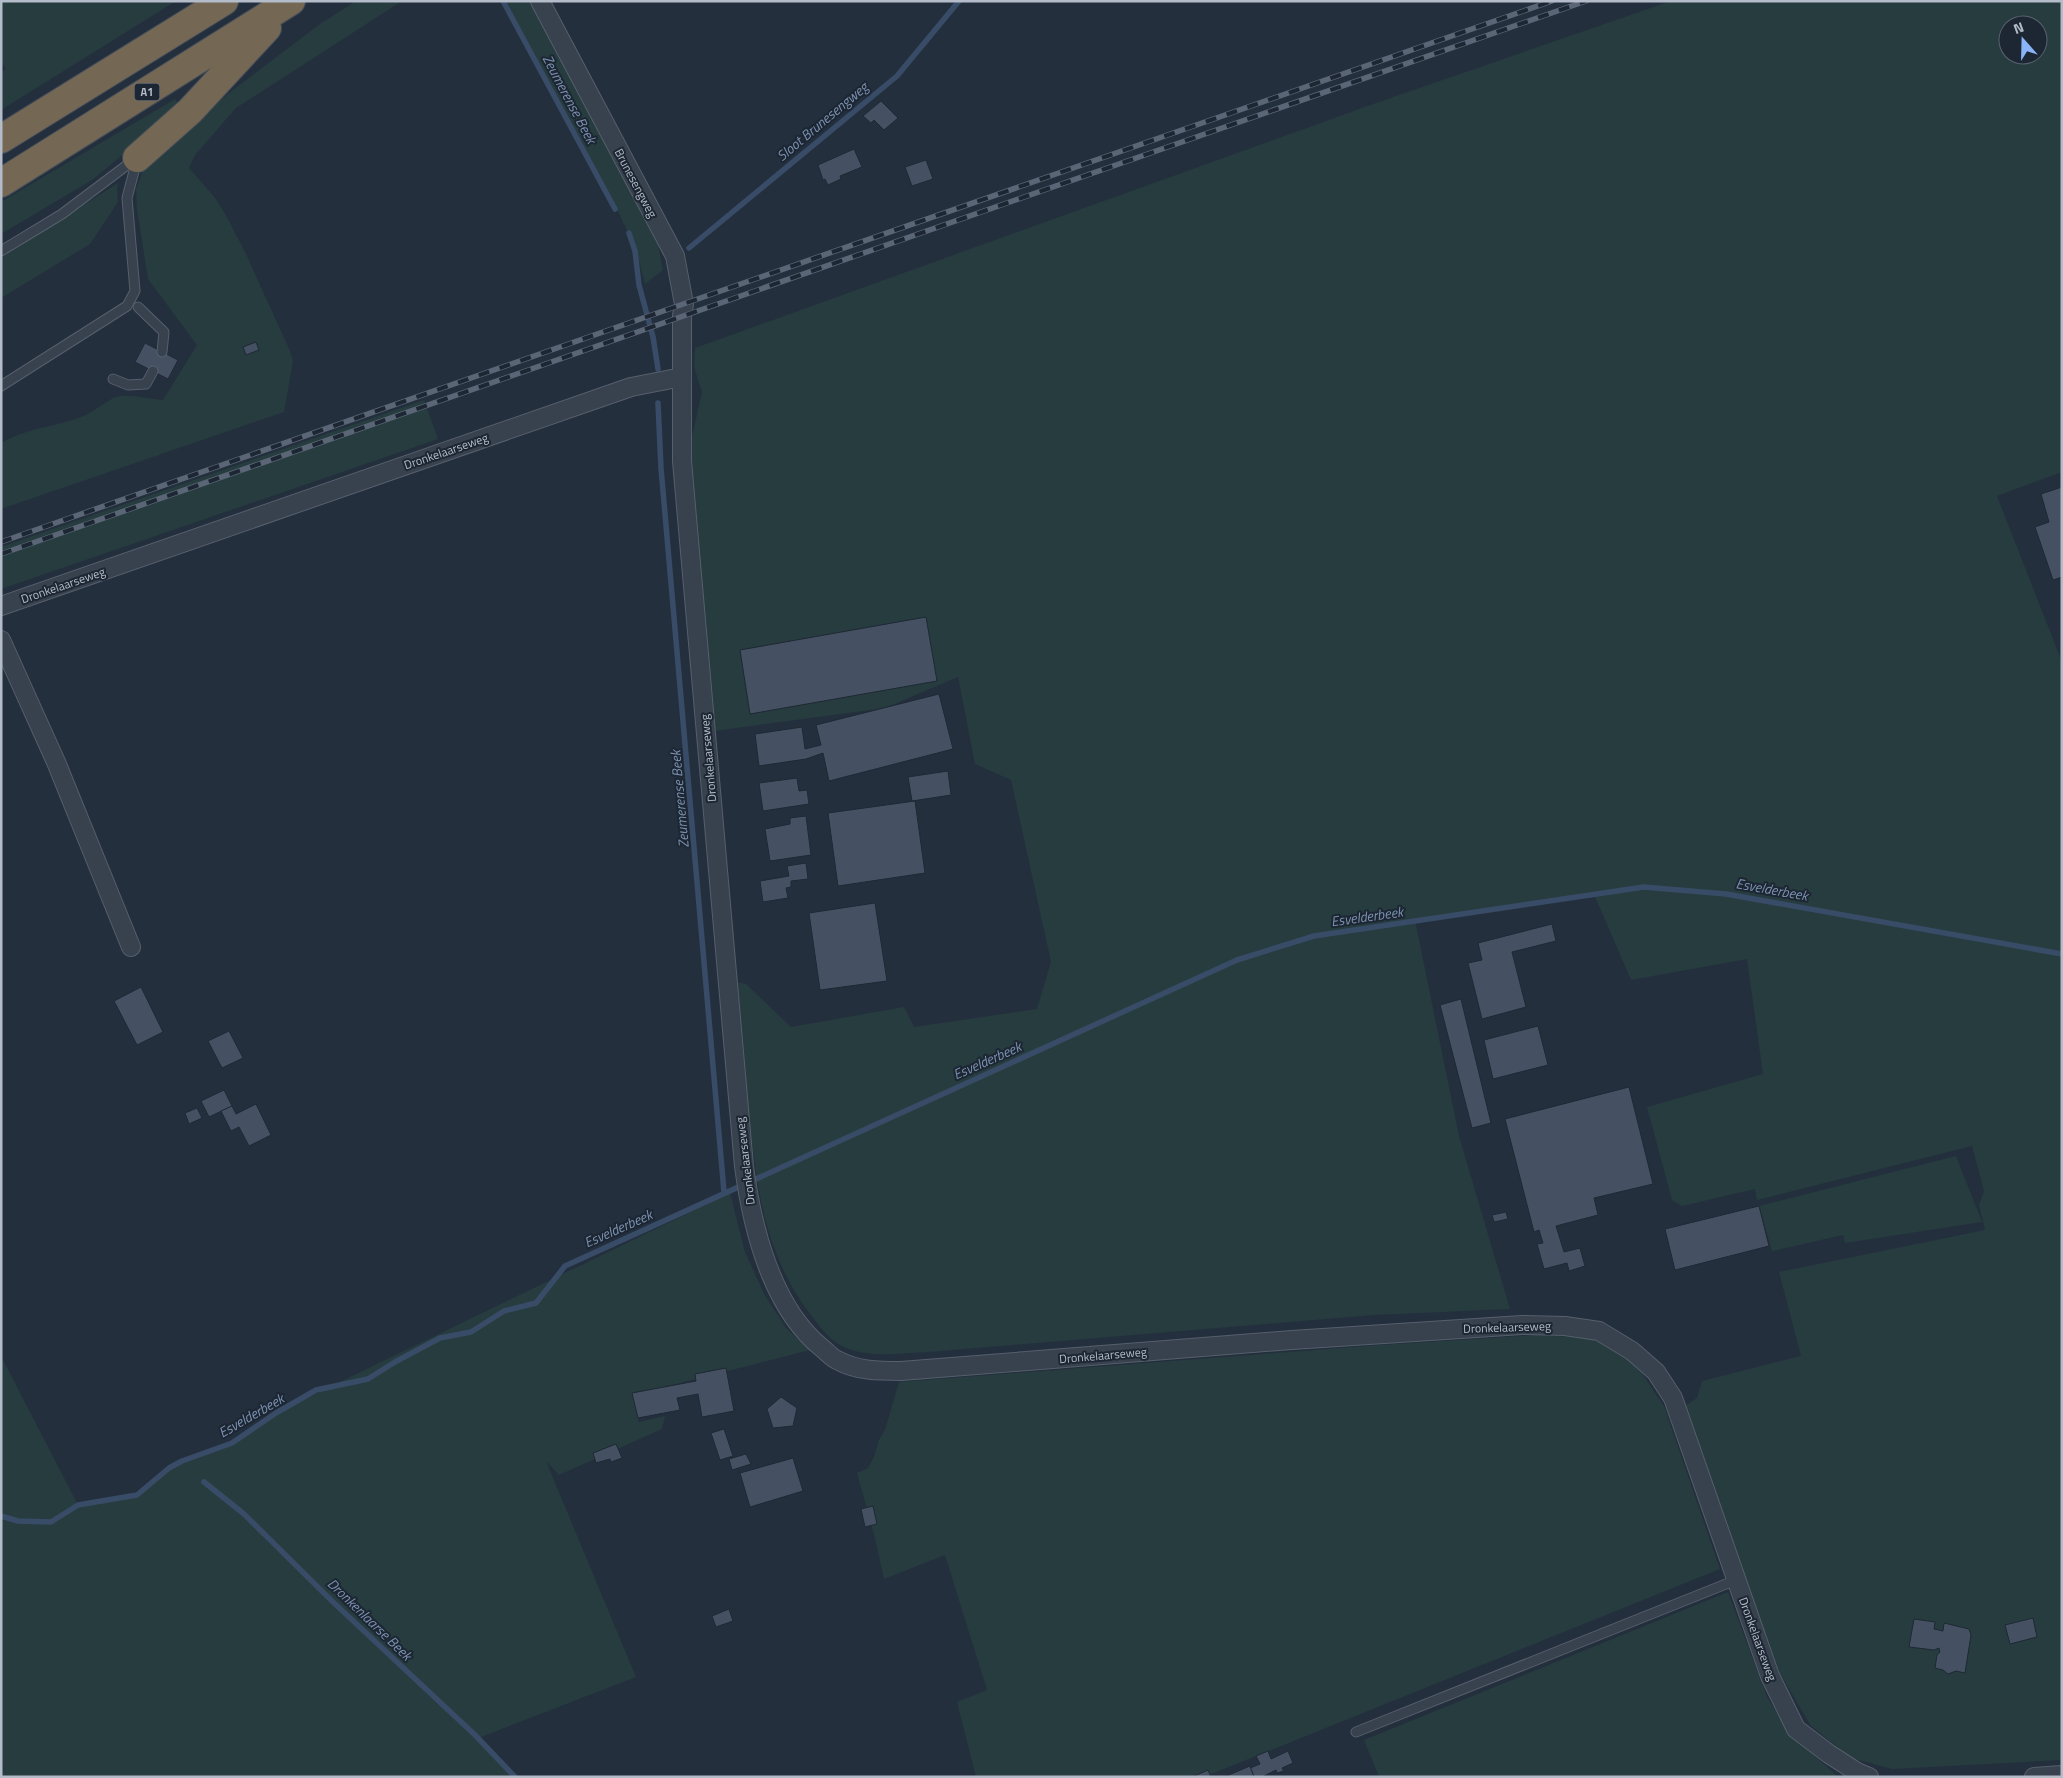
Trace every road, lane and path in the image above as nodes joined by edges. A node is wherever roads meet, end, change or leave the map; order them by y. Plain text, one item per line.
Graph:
1 (224, 1) edge
2 (291, 1) edge
3 (540, 1) edge
4 (1, 140) edge
5 (138, 158) junction
6 (1, 183) edge
7 (1, 251) edge
8 (138, 307) dead end
9 (162, 352) dead end
10 (153, 371) dead end
11 (682, 378) junction
12 (113, 379) dead end
13 (1, 386) edge
14 (1, 606) edge
15 (1, 640) edge
16 (131, 947) dead end
17 (1736, 1580) junction
18 (1356, 1732) dead end
19 (2062, 1775) edge
20 (1869, 1777) edge
21 (2034, 1777) edge

1 - 4 highway
2 - 5 highway, A1
2 - 6 highway, A1
3 - 11 street, Brunesengweg
5 - 7 lane, A1
5 - 13 lane
8 - 9 lane
10 - 12 lane
11 - 14 street, Dronkelaarseweg
11 - 17 street, Dronkelaarseweg
15 - 16 street
17 - 18 lane
17 - 20 street, Dronkelaarseweg
19 - 21 street

